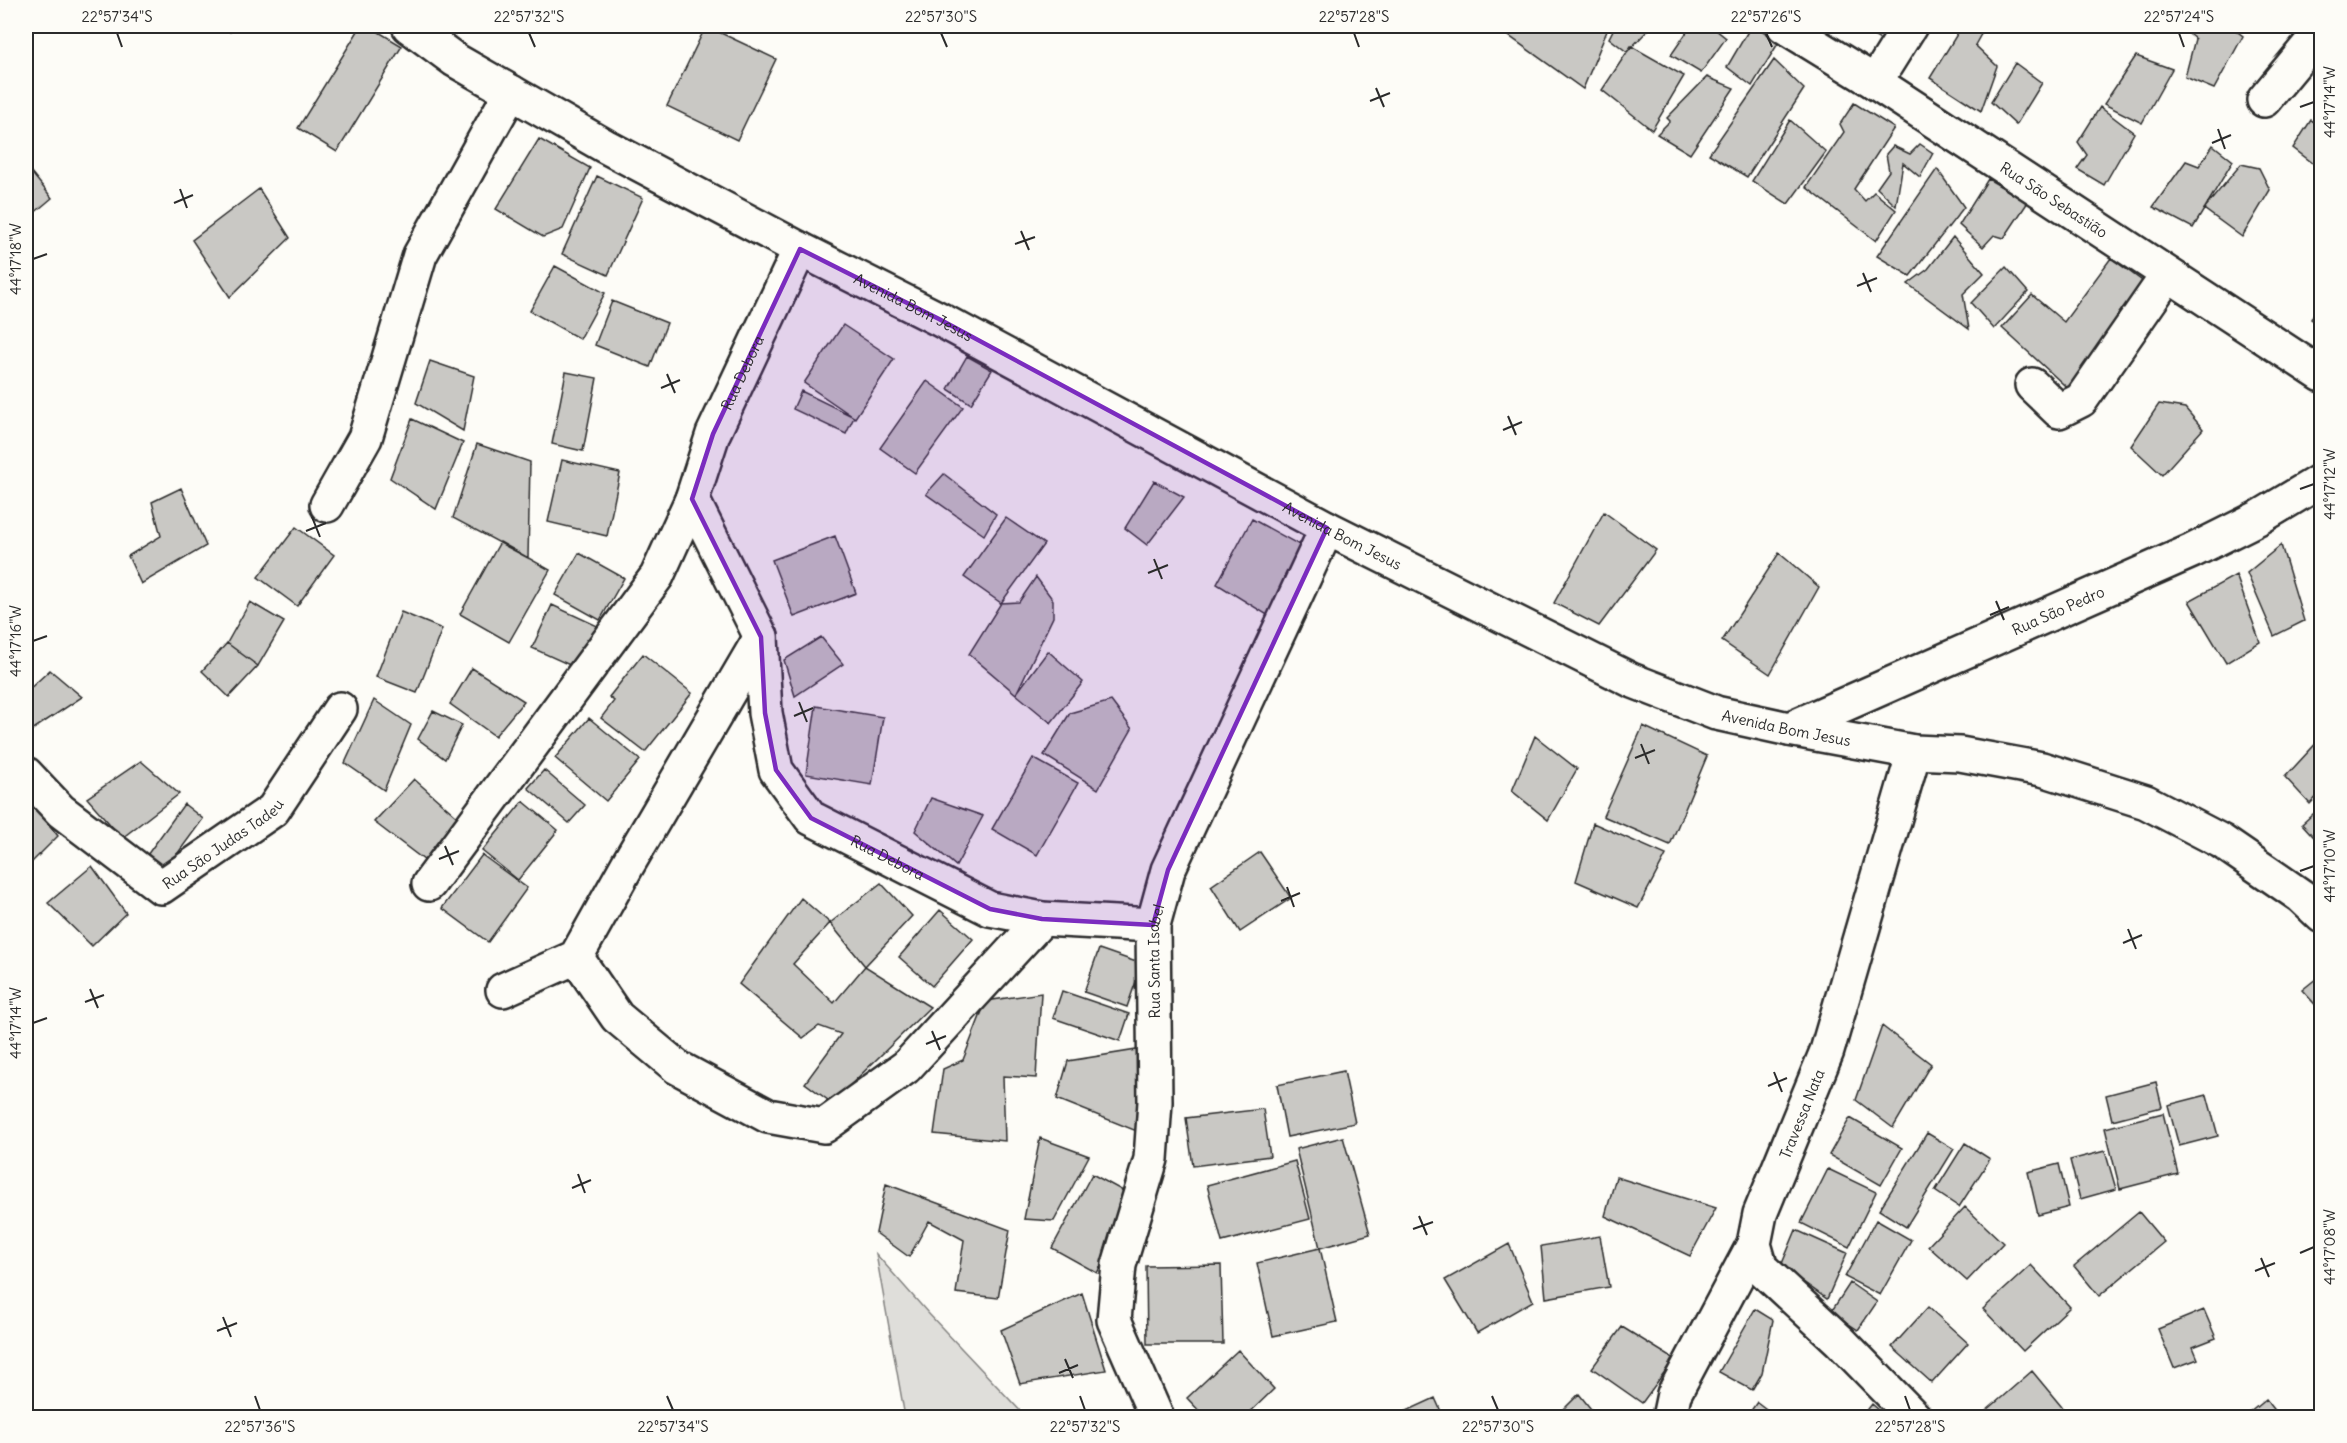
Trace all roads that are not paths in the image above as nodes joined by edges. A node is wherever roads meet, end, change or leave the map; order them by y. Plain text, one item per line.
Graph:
1 (409, 26) edge
2 (1784, 26) edge
3 (1910, 26) edge
4 (2322, 30) edge
5 (1875, 82) junction
6 (511, 92) junction
7 (2264, 100) dead end
8 (800, 249) junction
9 (2168, 276) junction
10 (2322, 375) edge
11 (2032, 385) dead end
12 (2322, 480) edge
13 (692, 499) junction
14 (327, 505) dead end
15 (1327, 528) junction
16 (761, 637) junction
17 (340, 710) dead end
18 (1789, 729) junction
19 (1914, 752) junction
20 (26, 774) edge
21 (429, 884) dead end
22 (2322, 916) edge
23 (1042, 919) junction
24 (1154, 925) junction
25 (576, 957) junction
26 (503, 990) dead end
27 (1754, 1245) junction
28 (1157, 1418) edge
29 (1669, 1418) edge
30 (1915, 1418) edge

1 - 6 street, Avenida Bom Jesus
2 - 5 street, Rua São Sebastião
3 - 5 street
4 - 7 street
5 - 9 street, Rua São Sebastião
6 - 8 street, Avenida Bom Jesus
6 - 14 street
8 - 13 street, Rua Debora
8 - 15 street, Avenida Bom Jesus
9 - 10 street, Rua São Sebastião
9 - 11 street
12 - 18 street, Rua São Pedro
13 - 16 street, Rua Debora
13 - 21 street, Rua Debora
15 - 18 street, Avenida Bom Jesus
15 - 24 street, Rua Santa Isabel
16 - 23 street, Rua Debora
16 - 25 street
17 - 20 street, Rua São Judas Tadeu
18 - 19 street, Avenida Bom Jesus
19 - 22 street, Avenida Bom Jesus
19 - 27 street, Travessa Nata
23 - 24 street, Rua Debora
23 - 25 street
24 - 28 street, Rua Santa Isabel
25 - 26 street
27 - 29 street, Travessa Nata
27 - 30 street

